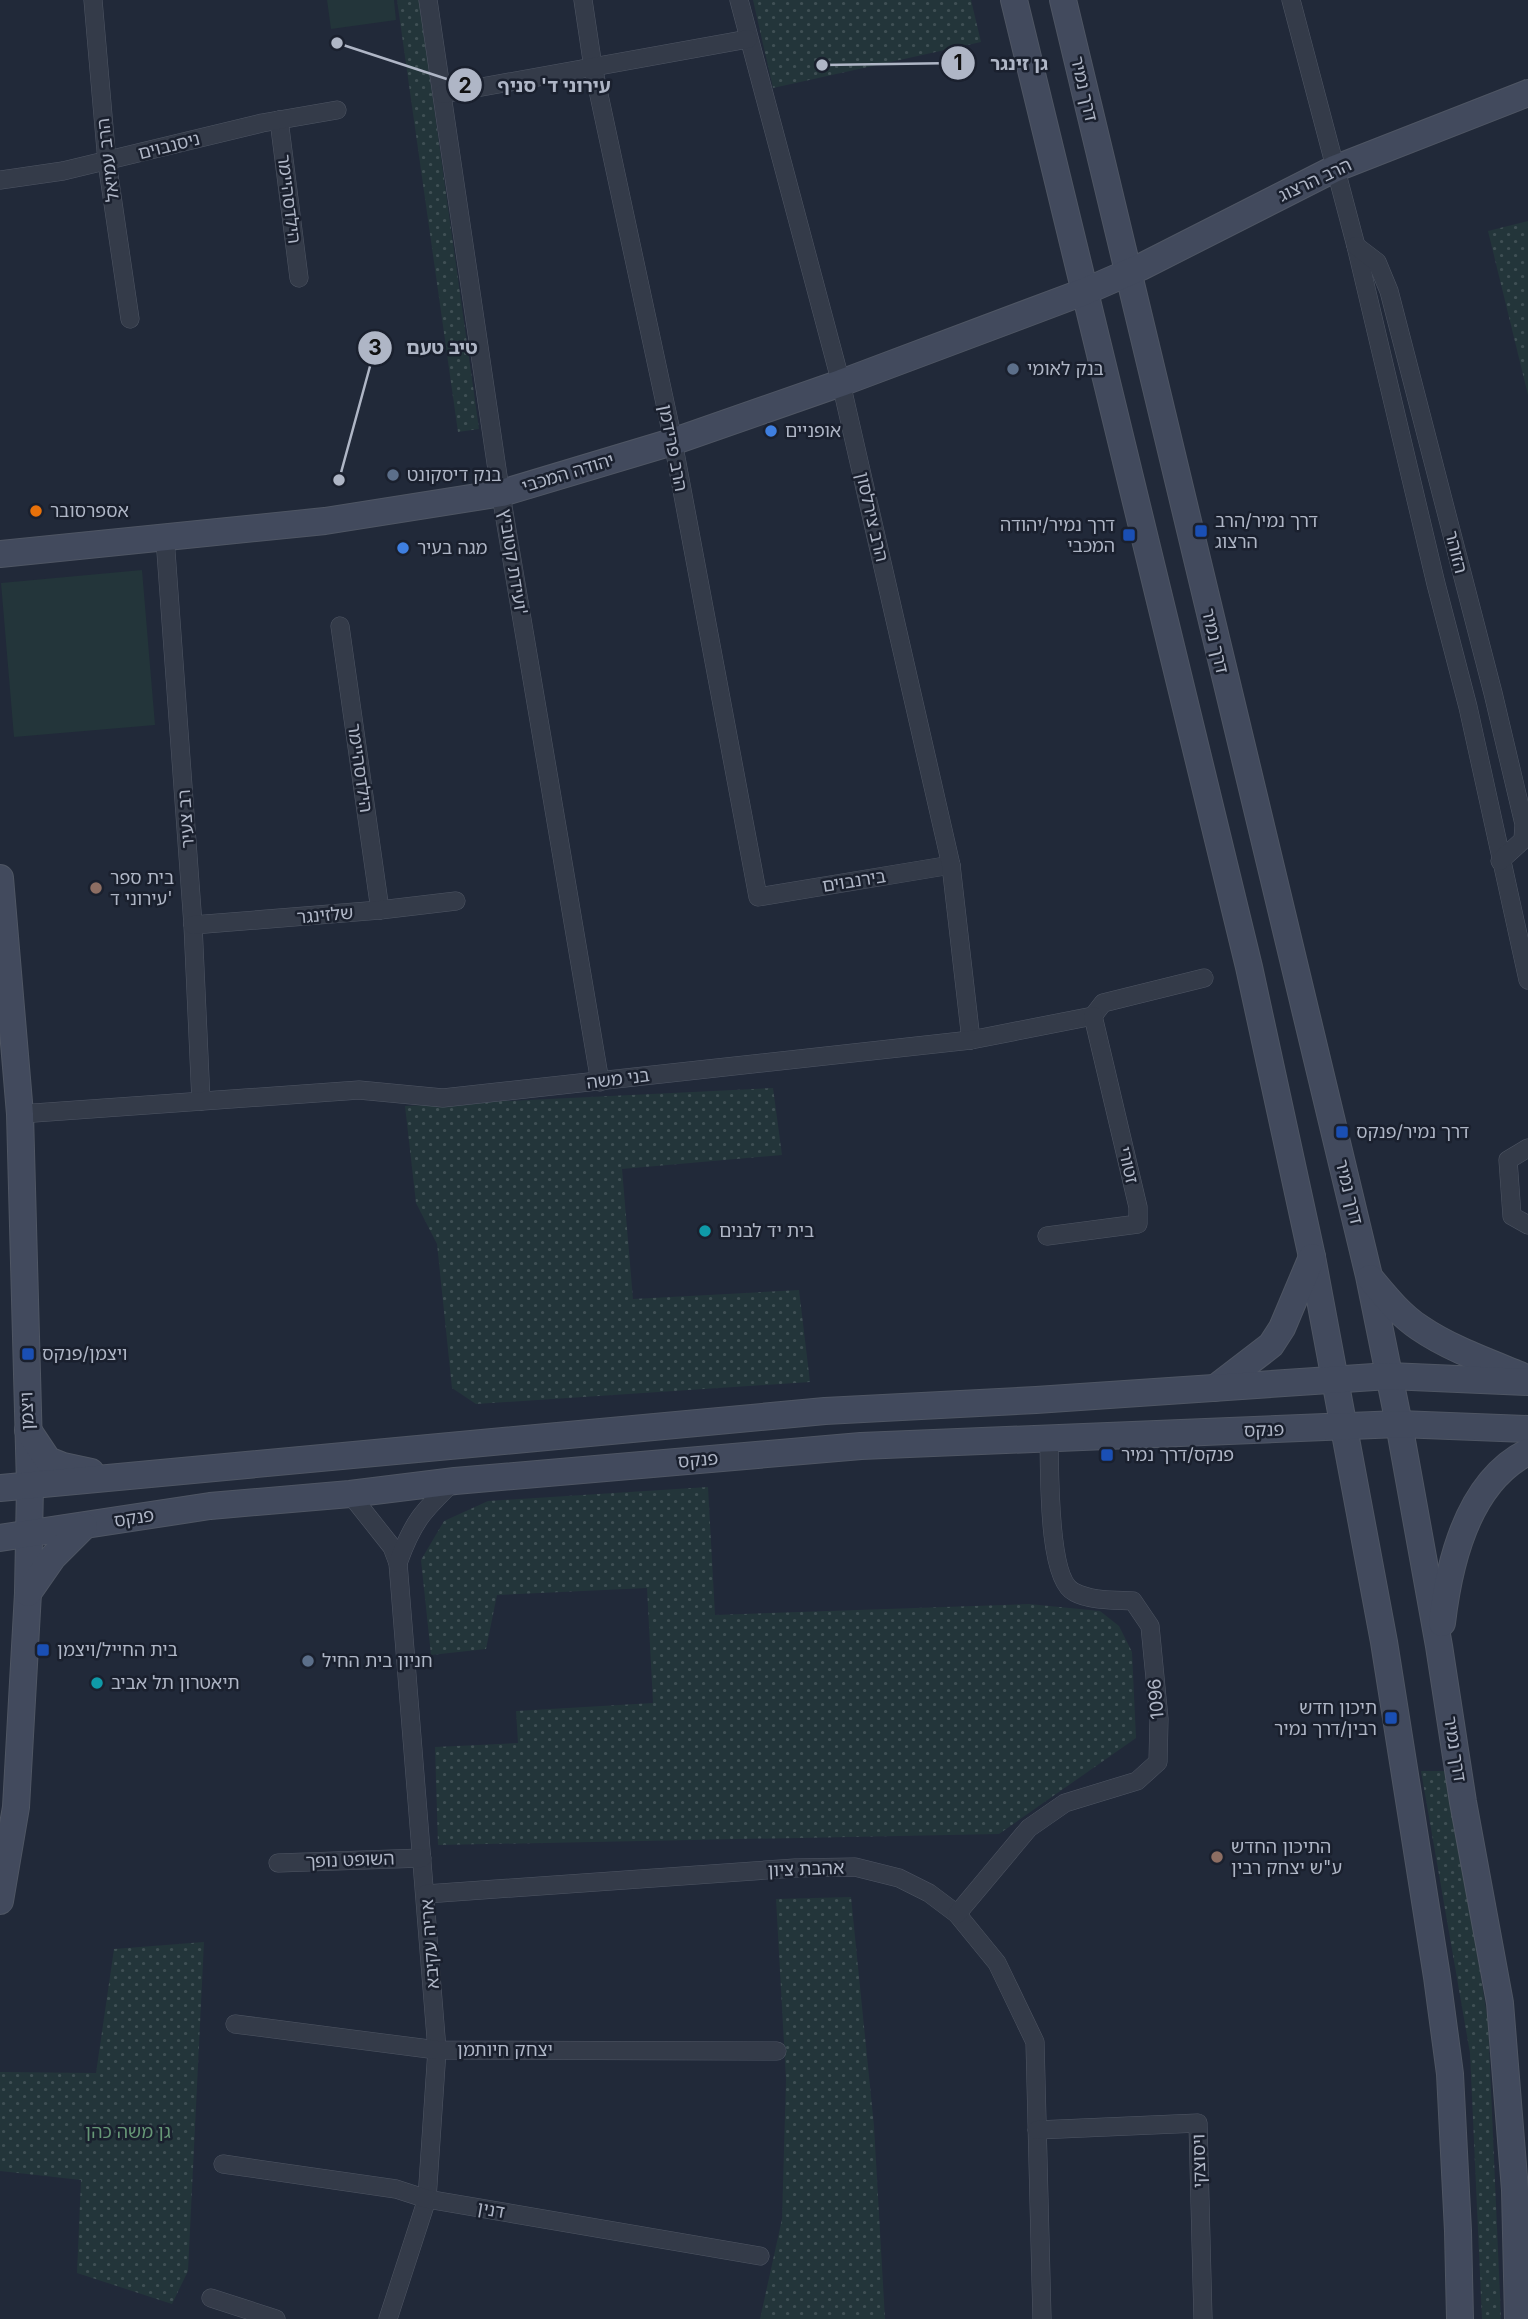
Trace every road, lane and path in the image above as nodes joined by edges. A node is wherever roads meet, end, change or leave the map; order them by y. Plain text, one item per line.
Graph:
1 (93, 0) edge
2 (428, 0) edge
3 (583, 0) edge
4 (739, 0) edge
5 (1014, 0) edge
6 (1063, 0) edge
7 (1291, 0) edge
8 (748, 39) junction
9 (593, 67) junction
10 (1528, 93) edge
11 (443, 94) junction
12 (337, 110) dead end
13 (279, 120) junction
14 (107, 162) junction
15 (1334, 169) junction
16 (0, 180) edge
17 (1356, 246) junction
18 (299, 278) dead end
19 (1108, 281) junction
20 (131, 319) dead end
21 (841, 383) junction
22 (672, 442) junction
23 (502, 493) junction
24 (165, 538) junction
25 (0, 554) edge
26 (340, 626) dead end
27 (1500, 861) junction
28 (951, 865) junction
29 (0, 878) edge
30 (758, 897) joint
31 (456, 901) dead end
32 (380, 910) junction
33 (193, 925) junction
34 (1204, 978) dead end
35 (1528, 980) edge
36 (1093, 1016) junction
37 (971, 1040) junction
38 (600, 1082) junction
39 (201, 1101) junction
40 (20, 1114) junction
41 (1528, 1148) edge
42 (1528, 1225) edge
43 (1047, 1236) dead end
44 (1312, 1257) junction
45 (1369, 1276) junction
46 (1389, 1376) junction
47 (1334, 1380) junction
48 (1528, 1380) edge
49 (1214, 1388) junction
50 (1399, 1424) junction
51 (1343, 1427) junction
52 (27, 1429) junction
53 (1528, 1429) edge
54 (1049, 1440) junction
55 (1528, 1452) edge
56 (121, 1476) junction
57 (455, 1481) junction
58 (30, 1485) junction
59 (0, 1488) edge
60 (350, 1494) junction
61 (84, 1526) junction
62 (30, 1535) junction
63 (0, 1538) edge
64 (398, 1563) junction
65 (28, 1593) junction
66 (1439, 1646) junction
67 (422, 1858) junction
68 (278, 1863) dead end
69 (426, 1894) junction
70 (0, 1901) edge
71 (957, 1914) junction
72 (235, 2024) dead end
73 (437, 2050) junction
74 (777, 2052) dead end
75 (1037, 2130) junction
76 (223, 2164) dead end
77 (427, 2199) junction
78 (760, 2256) dead end
79 (211, 2298) dead end
80 (276, 2319) edge
81 (388, 2319) edge
82 (1042, 2319) edge
83 (1203, 2319) edge
84 (1460, 2319) edge
85 (1518, 2319) edge

1 - 14 street, הרב עמיאל
2 - 11 street, ועידת קטוביץ'
3 - 9 street, הרב פרידמן
4 - 8 street, הרב צירלסון
5 - 19 main road, דרך נמיר
6 - 19 main road, דרך נמיר
7 - 15 street, הזוהר
8 - 9 street
8 - 21 street, הרב צירלסון
9 - 11 street
9 - 22 street, הרב פרידמן
10 - 15 main road, הרב הרצוג
11 - 23 street, ועידת קטוביץ'
12 - 13 street, ניסנבוים
13 - 14 street, ניסנבוים
13 - 18 street, הילדסהיימר
14 - 16 street, ניסנבוים
14 - 20 street, הרב עמיאל
15 - 17 street, הזוהר
15 - 19 main road, הרב הרצוג
17 - 27 street, הזוהר
17 - 27 street, הזוהר
19 - 21 main road, יהודה המכבי
19 - 44 main road, דרך נמיר
19 - 45 main road, דרך נמיר
21 - 22 main road, יהודה המכבי
21 - 28 street, הרב צירלסון
22 - 23 main road, יהודה המכבי
22 - 30 street, הרב פרידמן
23 - 24 main road, יהודה המכבי
23 - 38 street, ועידת קטוביץ'
24 - 25 main road, יהודה המכבי
24 - 33 street, רב צעיר
26 - 32 street, הילדסהיימר
27 - 35 street, הזוהר
28 - 30 street, בירנבוים
28 - 37 street, הרב צירלסון
29 - 40 main road, ויצמן
31 - 32 street, שלזינגר
32 - 33 street, שלזינגר
33 - 39 street, רב צעיר
34 - 36 street, בני משה
36 - 37 street, בני משה
36 - 43 street, זטורי
37 - 38 street, בני משה
38 - 39 street, בני משה
39 - 40 street, בני משה
40 - 52 main road, ויצמן
41 - 42 street
44 - 47 main road, דרך נמיר
44 - 49 main road
45 - 46 main road, דרך נמיר
45 - 48 main road
46 - 47 main road
46 - 48 main road
46 - 50 main road, דרך נמיר
47 - 49 main road
47 - 51 main road, דרך נמיר
49 - 56 main road
50 - 51 main road, פנקס
50 - 53 main road, פנקס
50 - 66 main road, דרך נמיר
51 - 54 main road, פנקס
51 - 84 main road, דרך נמיר
52 - 56 main road
52 - 58 main road, ויצמן
54 - 57 main road, פנקס
54 - 71 street, 1096
55 - 66 main road
56 - 58 main road
57 - 60 main road, פנקס
57 - 64 street, אריה עקיבא
58 - 59 main road
58 - 62 main road, ויצמן
60 - 61 main road, פנקס
60 - 64 street, אריה עקיבא
61 - 62 main road, פנקס
61 - 65 main road
62 - 63 main road, פנקס
62 - 65 main road, ויצמן
64 - 67 street, אריה עקיבא
65 - 70 main road, ויצמן
66 - 85 main road, דרך נמיר
67 - 68 street, השופט נופך
67 - 69 street, אריה עקיבא
69 - 71 street, אהבת ציון
69 - 73 street, אריה עקיבא
71 - 75 street, אהבת ציון
72 - 73 street, יצחק חיותמן
73 - 74 street, יצחק חיותמן
73 - 77 street, אריה עקיבא
75 - 82 street, אהבת ציון
75 - 83 street, ויסוצקי
76 - 77 street, דנין
77 - 78 street, דנין
77 - 81 street, אריה עקיבא
79 - 80 street

